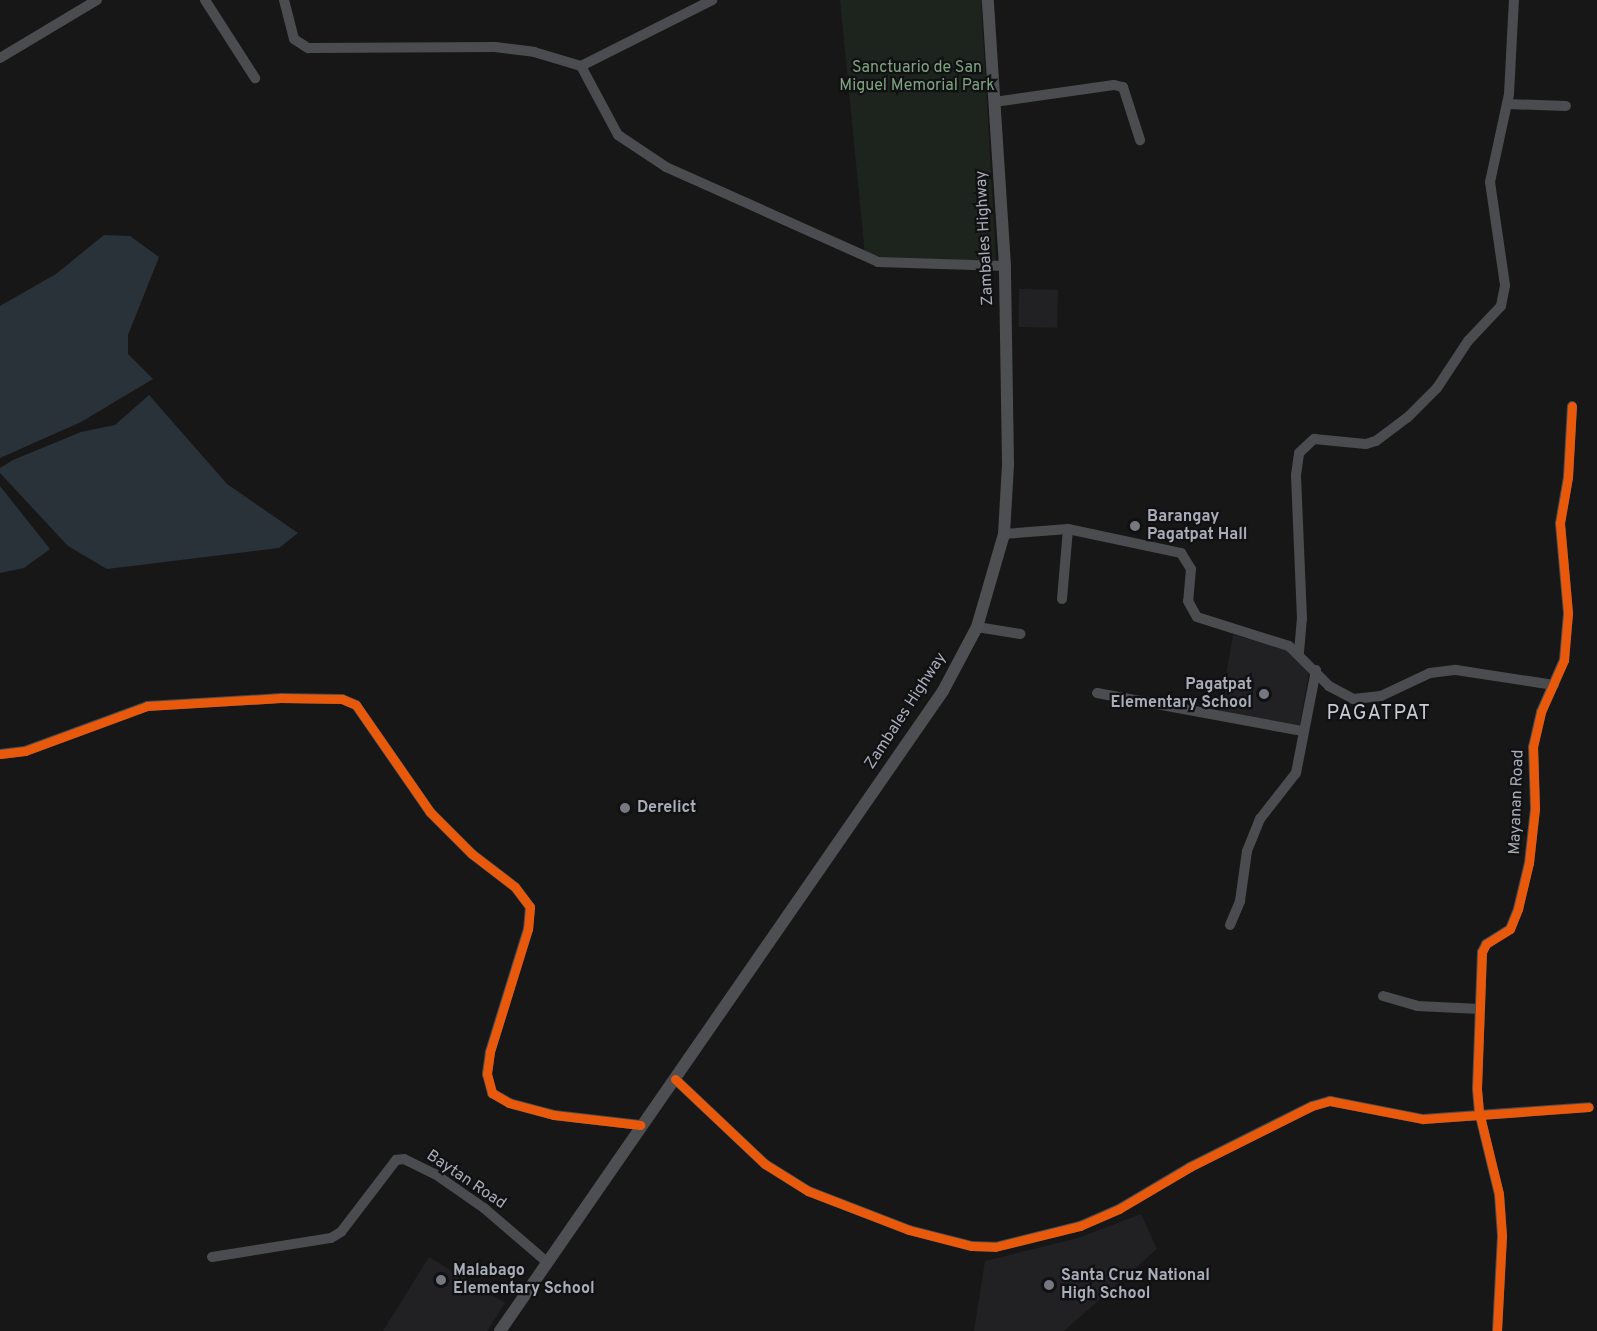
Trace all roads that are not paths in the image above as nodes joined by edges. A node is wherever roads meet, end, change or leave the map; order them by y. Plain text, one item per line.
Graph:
1 (97, 0) edge
2 (205, 0) edge
3 (284, 0) edge
4 (712, 0) edge
5 (988, 0) edge
6 (1514, 0) edge
7 (0, 58) edge
8 (581, 66) junction
9 (255, 78) dead end
10 (994, 102) junction
11 (1507, 104) junction
12 (1566, 106) dead end
13 (1140, 140) dead end
14 (1005, 266) junction
15 (1572, 406) dead end
16 (1068, 529) junction
17 (1004, 534) junction
18 (1062, 599) dead end
19 (978, 627) junction
20 (1020, 634) dead end
21 (1299, 652) junction
22 (1316, 670) junction
23 (1554, 685) junction
24 (1097, 693) dead end
25 (1302, 731) junction
26 (0, 754) edge
27 (1230, 925) dead end
28 (1383, 996) dead end
29 (1480, 1009) junction
30 (675, 1078) junction
31 (1589, 1107) dead end
32 (1479, 1112) junction
33 (640, 1125) junction
34 (212, 1257) dead end
35 (548, 1263) junction
36 (500, 1331) edge
37 (1497, 1331) edge

1 - 7 street
2 - 9 street
3 - 8 street
4 - 8 street
5 - 10 main road, Zambales Highway
6 - 11 street
8 - 14 street
10 - 13 street
10 - 14 main road, Zambales Highway
11 - 12 street
11 - 21 street
14 - 17 main road, Zambales Highway
15 - 23 street, Mayanan Road
16 - 17 street
16 - 18 street
16 - 21 street
17 - 19 main road, Zambales Highway
19 - 20 street
19 - 30 main road, Zambales Highway
21 - 22 street
22 - 23 street
22 - 25 street
23 - 29 street, Mayanan Road
24 - 25 street
25 - 27 street
26 - 33 street
28 - 29 street
29 - 32 street, Mayanan Road
30 - 32 street
30 - 33 main road, Zambales Highway
31 - 32 street
32 - 37 street, Mayanan Road
33 - 35 main road, Zambales Highway
34 - 35 street, Baytan Road
35 - 36 main road, Zambales Highway

